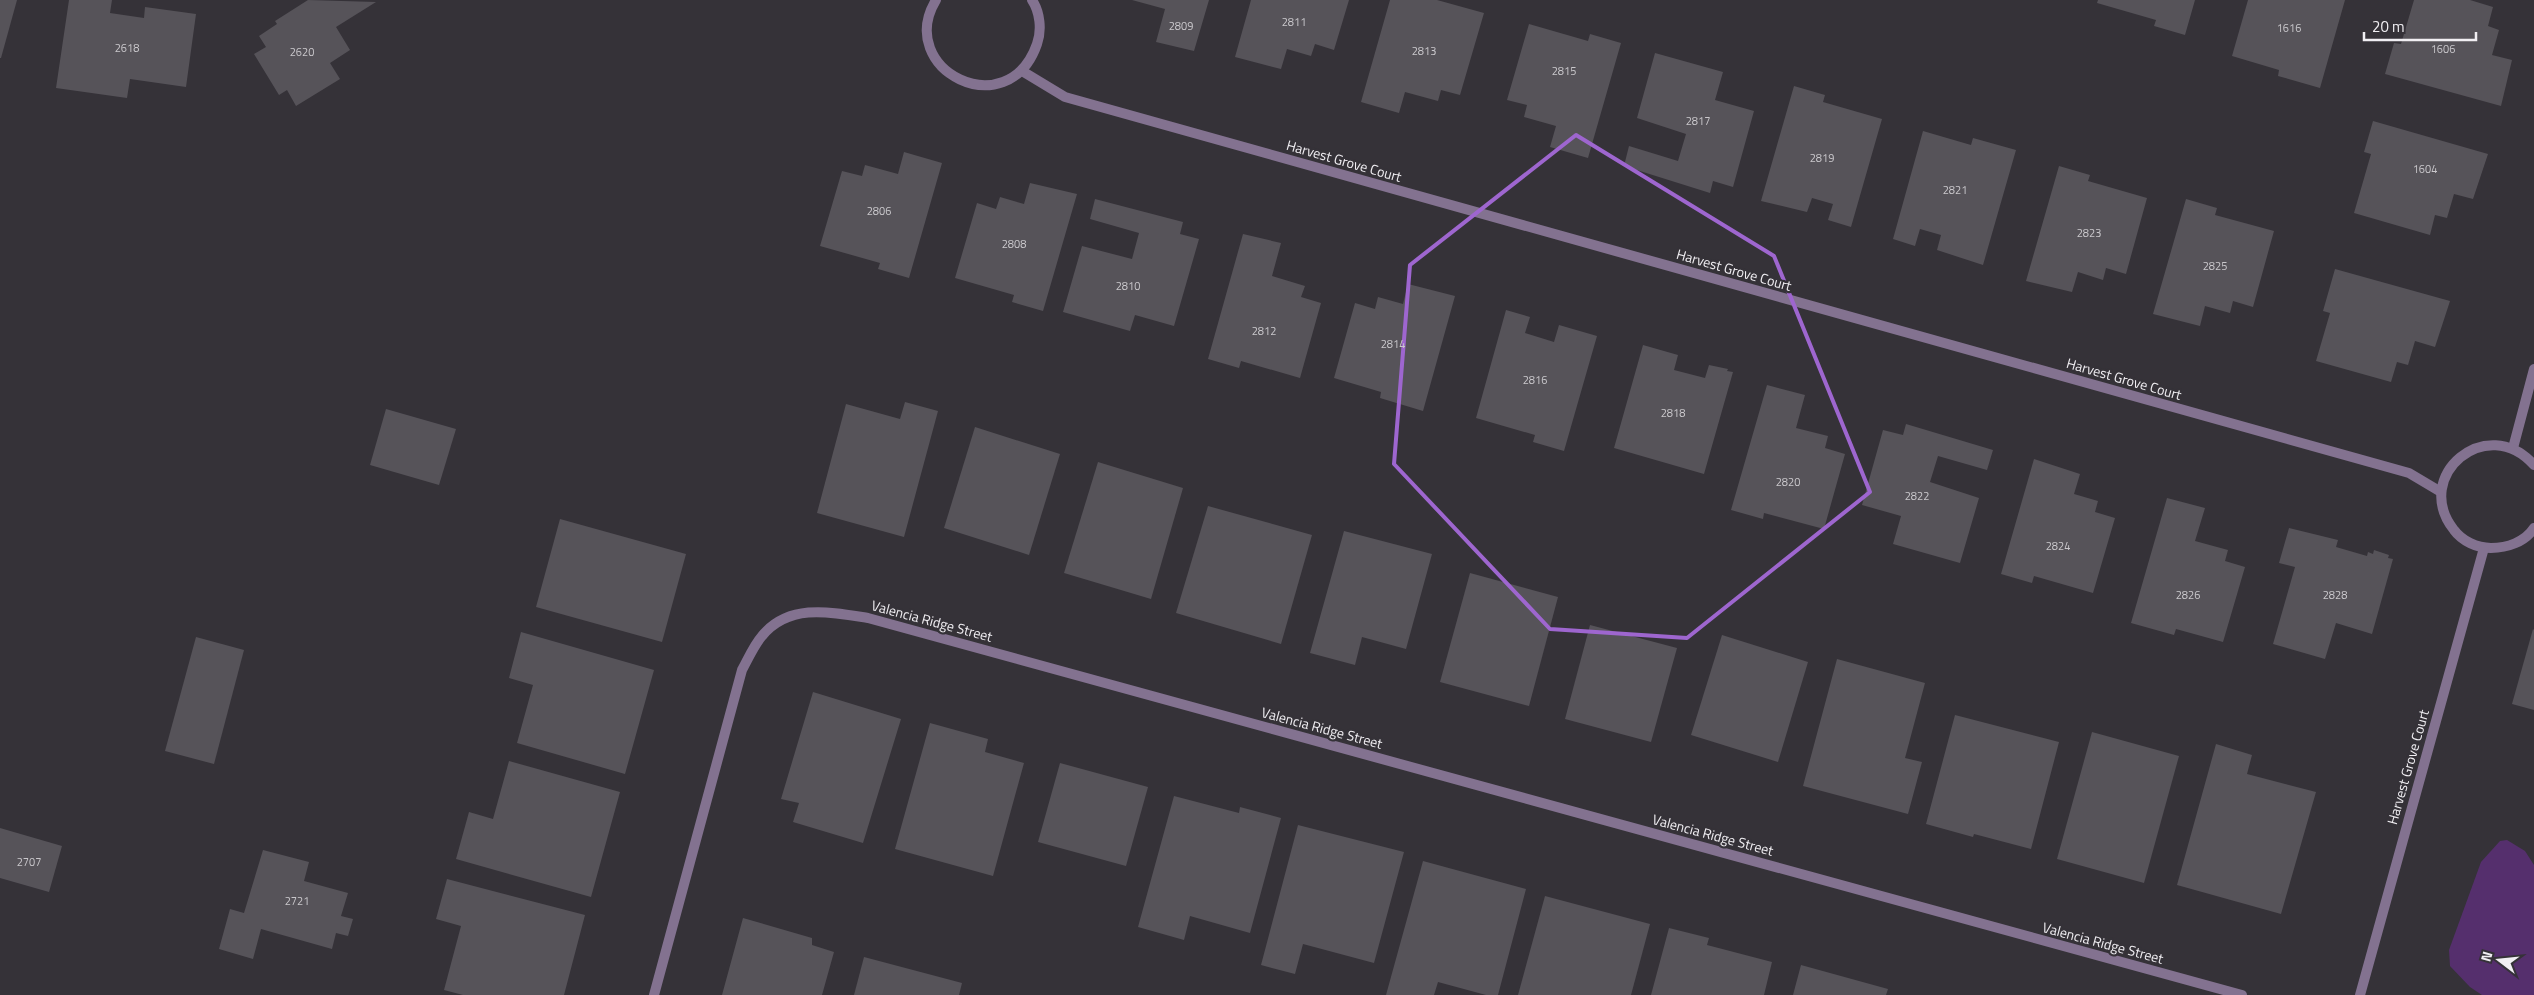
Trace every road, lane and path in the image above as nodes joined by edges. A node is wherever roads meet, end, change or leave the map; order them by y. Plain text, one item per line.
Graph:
1 (936, 0) edge
2 (1032, 0) edge
3 (1022, 71) junction
4 (2534, 369) edge
5 (2513, 448) junction
6 (2534, 465) edge
7 (2441, 492) junction
8 (2534, 528) edge
9 (2484, 548) junction
10 (654, 995) edge
11 (2242, 995) edge
12 (2360, 995) edge

1 - 3 street
2 - 3 street
3 - 7 street, Harvest Grove Court
4 - 5 street
5 - 6 street
5 - 7 street
7 - 9 street
8 - 9 street
9 - 12 street, Harvest Grove Court
10 - 11 street, Valencia Ridge Street

